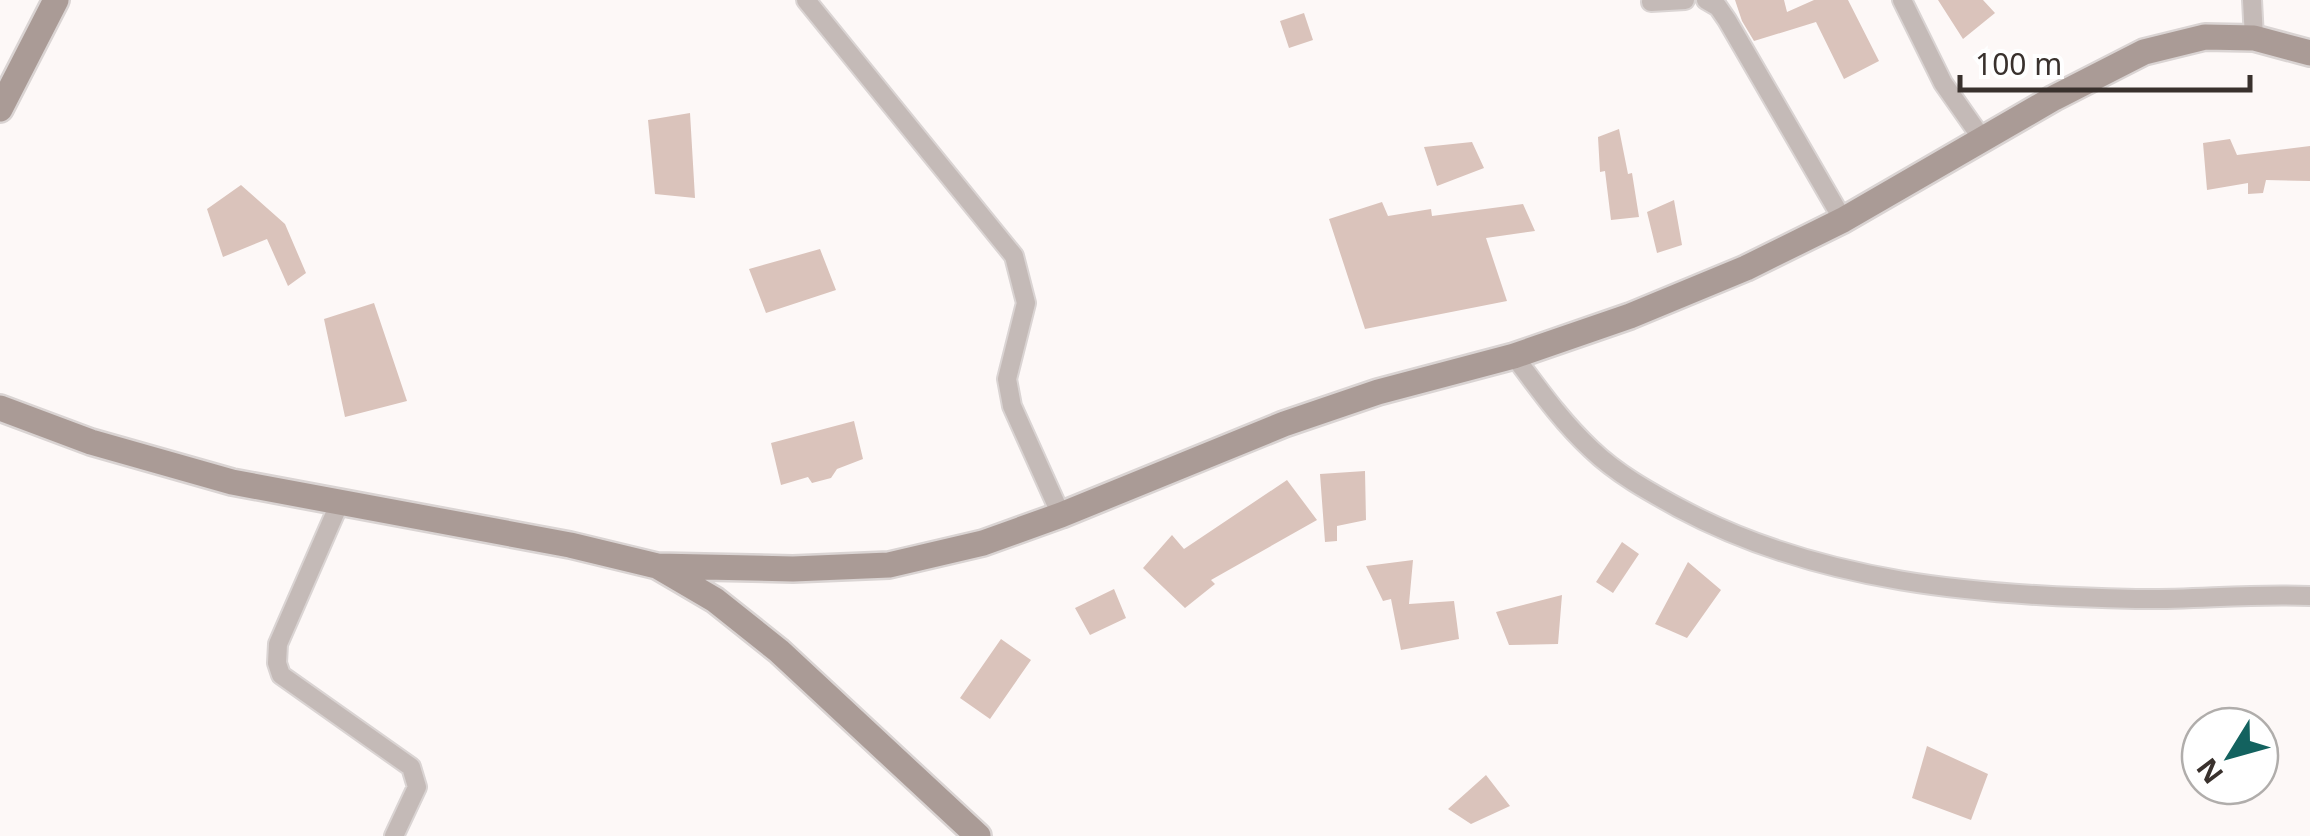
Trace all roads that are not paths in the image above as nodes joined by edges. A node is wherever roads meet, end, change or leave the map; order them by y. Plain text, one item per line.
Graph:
1 (56, 0) edge
2 (806, 0) edge
3 (1686, 0) edge
4 (1706, 0) edge
5 (1902, 0) edge
6 (2252, 0) edge
7 (1652, 2) edge
8 (2254, 38) junction
9 (2310, 53) edge
10 (0, 110) edge
11 (1983, 140) junction
12 (1843, 220) junction
13 (1514, 356) junction
14 (0, 408) edge
15 (340, 502) junction
16 (1061, 515) junction
17 (657, 566) junction
18 (2310, 596) edge
19 (394, 836) edge
20 (978, 836) edge

1 - 10 street
2 - 16 street
3 - 7 street
4 - 12 street
5 - 11 street
6 - 8 street
8 - 9 street
8 - 11 street
11 - 12 street
12 - 13 street
13 - 16 street
13 - 18 street
14 - 15 street
15 - 17 street
15 - 19 street
16 - 17 street
17 - 20 street

